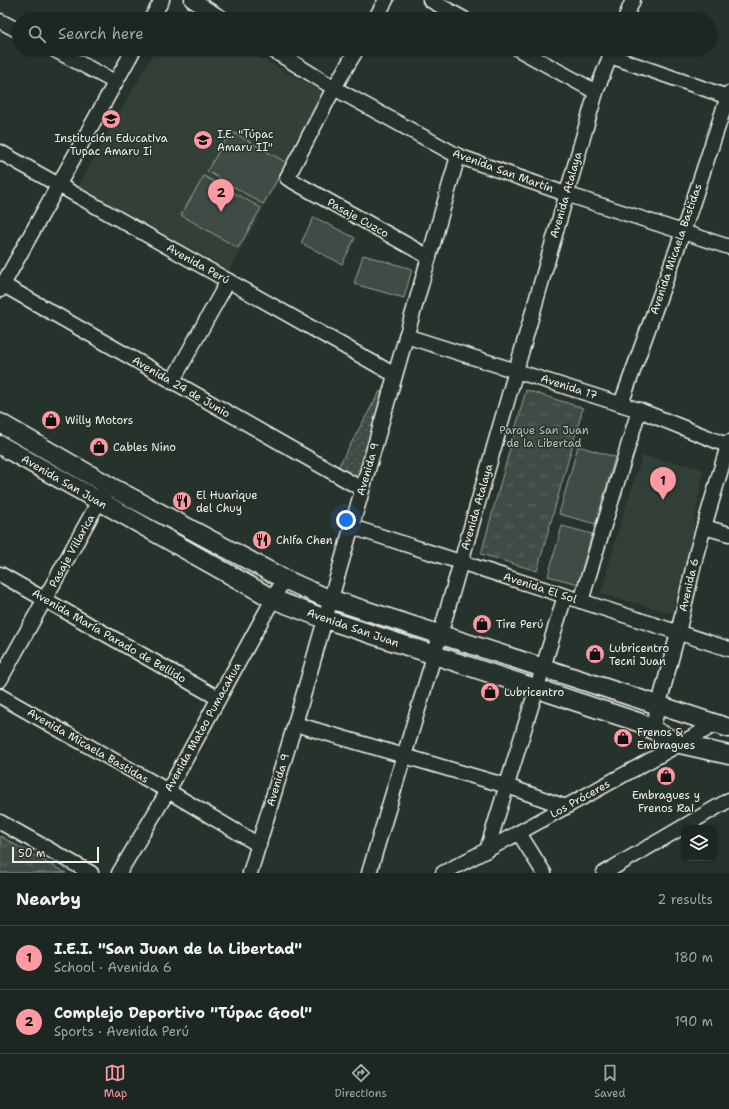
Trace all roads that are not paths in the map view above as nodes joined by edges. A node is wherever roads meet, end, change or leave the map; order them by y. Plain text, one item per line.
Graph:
1 (162, 0) edge
2 (192, 0) edge
3 (386, 0) edge
4 (430, 0) edge
5 (633, 0) edge
6 (155, 12) edge
7 (212, 12) edge
8 (379, 12) edge
9 (451, 12) edge
10 (628, 12) edge
11 (0, 21) edge
12 (12, 27) edge
13 (66, 56) edge
14 (130, 56) edge
15 (282, 56) edge
16 (353, 56) edge
17 (531, 56) edge
18 (610, 56) edge
19 (623, 56) edge
20 (115, 82) junction
21 (334, 88) junction
22 (596, 92) junction
23 (728, 95) edge
24 (0, 152) edge
25 (458, 156) junction
26 (59, 186) junction
27 (566, 194) junction
28 (683, 232) junction
29 (729, 247) edge
30 (429, 257) junction
31 (228, 281) junction
32 (1, 286) edge
33 (406, 336) junction
34 (516, 370) junction
35 (395, 375) junction
36 (172, 382) junction
37 (621, 404) junction
38 (639, 410) junction
39 (0, 423) edge
40 (729, 444) edge
41 (0, 445) edge
42 (108, 485) junction
43 (362, 489) junction
44 (99, 502) junction
45 (352, 527) junction
46 (704, 527) junction
47 (729, 534) edge
48 (461, 562) junction
49 (0, 574) edge
50 (284, 579) junction
51 (565, 596) junction
52 (273, 599) junction
53 (45, 600) junction
54 (331, 600) junction
55 (581, 601) junction
56 (325, 619) junction
57 (678, 633) junction
58 (440, 635) junction
59 (729, 649) edge
60 (434, 656) junction
61 (543, 668) junction
62 (0, 680) edge
63 (536, 688) junction
64 (0, 696) edge
65 (218, 698) junction
66 (658, 705) junction
67 (295, 724) junction
68 (723, 726) edge
69 (652, 730) junction
70 (680, 744) junction
71 (729, 755) edge
72 (404, 756) junction
73 (507, 786) junction
74 (168, 791) junction
75 (729, 800) edge
76 (566, 807) junction
77 (0, 822) edge
78 (519, 833) junction
79 (259, 845) junction
80 (487, 850) junction
81 (92, 873) edge
82 (119, 873) edge
83 (250, 873) edge
84 (369, 873) edge
85 (443, 873) edge
86 (544, 873) edge
87 (604, 873) edge

1 - 6 street
2 - 7 street
3 - 8 street
4 - 9 street
5 - 10 street
11 - 12 street
13 - 20 street
14 - 20 street
15 - 21 street, Avenida San Martín
16 - 21 street
17 - 22 street
18 - 22 street, Avenida Atalaya
19 - 23 street
20 - 26 street
21 - 25 street, Avenida San Martín
21 - 30 street, Pasaje Cuzco
22 - 27 street, Avenida Atalaya
23 - 28 street, Avenida Micaela Bastidas
24 - 26 street, Avenida Perú
25 - 27 street, Avenida San Martín
25 - 30 street, Avenida 9
26 - 31 street, Avenida Perú
26 - 32 street
27 - 28 street, Avenida San Martín
27 - 34 street, Avenida Atalaya
28 - 29 street, Avenida San Martín
28 - 37 street, Avenida Micaela Bastidas
30 - 33 street, Avenida 9
31 - 35 street, Avenida Perú
31 - 36 street
32 - 36 street, Avenida 24 de Junio
33 - 34 street, Avenida 17
33 - 35 street, Avenida 9
34 - 37 street, Avenida 17
34 - 48 street, Avenida Atalaya
35 - 43 street, Avenida 9
36 - 43 street, Avenida 24 de Junio
37 - 38 street, Avenida 17
38 - 40 street, Avenida 17
38 - 55 street
39 - 42 main road, Avenida San Juan
40 - 46 street, Avenida 6
41 - 44 main road, Avenida San Juan
42 - 44 street, Pasaje Villarica
42 - 50 main road, Avenida San Juan
43 - 45 street, Avenida 9
44 - 52 main road, Avenida San Juan
44 - 53 street, Pasaje Villarica
45 - 48 street, Avenida El Sol
45 - 54 street, Avenida 9
46 - 47 street
46 - 57 street, Avenida 6
48 - 51 street, Avenida El Sol
48 - 58 street, Avenida Atalaya
49 - 53 street, Avenida María Parado de Bellido
50 - 52 street, Avenida Mateo Pumacahua
50 - 54 main road, Avenida San Juan
51 - 55 street, Avenida El Sol
51 - 61 street
52 - 56 main road, Avenida San Juan
52 - 65 street, Avenida Mateo Pumacahua
53 - 62 street, Pasaje Villarica
53 - 65 street, Avenida María Parado de Bellido
54 - 56 street, Avenida 9
54 - 58 main road, Avenida San Juan
55 - 57 street, Avenida El Sol
56 - 60 main road, Avenida San Juan
56 - 67 street, Avenida 9
57 - 59 street, Avenida El Sol
57 - 66 street, Avenida 6
58 - 60 street, Avenida Atalaya
58 - 61 main road, Avenida San Juan
60 - 63 main road, Avenida San Juan
60 - 72 street, Avenida Atalaya
61 - 63 street
61 - 66 main road, Avenida San Juan
63 - 69 main road, Avenida San Juan
63 - 73 street
64 - 74 street, Avenida Micaela Bastidas
65 - 74 street, Avenida Mateo Pumacahua
66 - 68 main road, Avenida San Juan
66 - 69 street, Avenida 6
67 - 72 street
67 - 79 street, Avenida 9
68 - 70 street, Los Próceres
69 - 70 main road, Avenida San Juan
70 - 71 main road, Avenida San Juan
70 - 76 street, Los Próceres
72 - 73 street
72 - 84 street, Avenida Atalaya
73 - 76 street
73 - 80 street
74 - 79 street, Avenida Micaela Bastidas
74 - 82 street, Avenida Mateo Pumacahua
75 - 87 street
76 - 78 street, Los Próceres
77 - 81 street
78 - 80 street, Los Próceres
78 - 86 street
79 - 83 street, Avenida 9
80 - 85 street, Los Próceres

